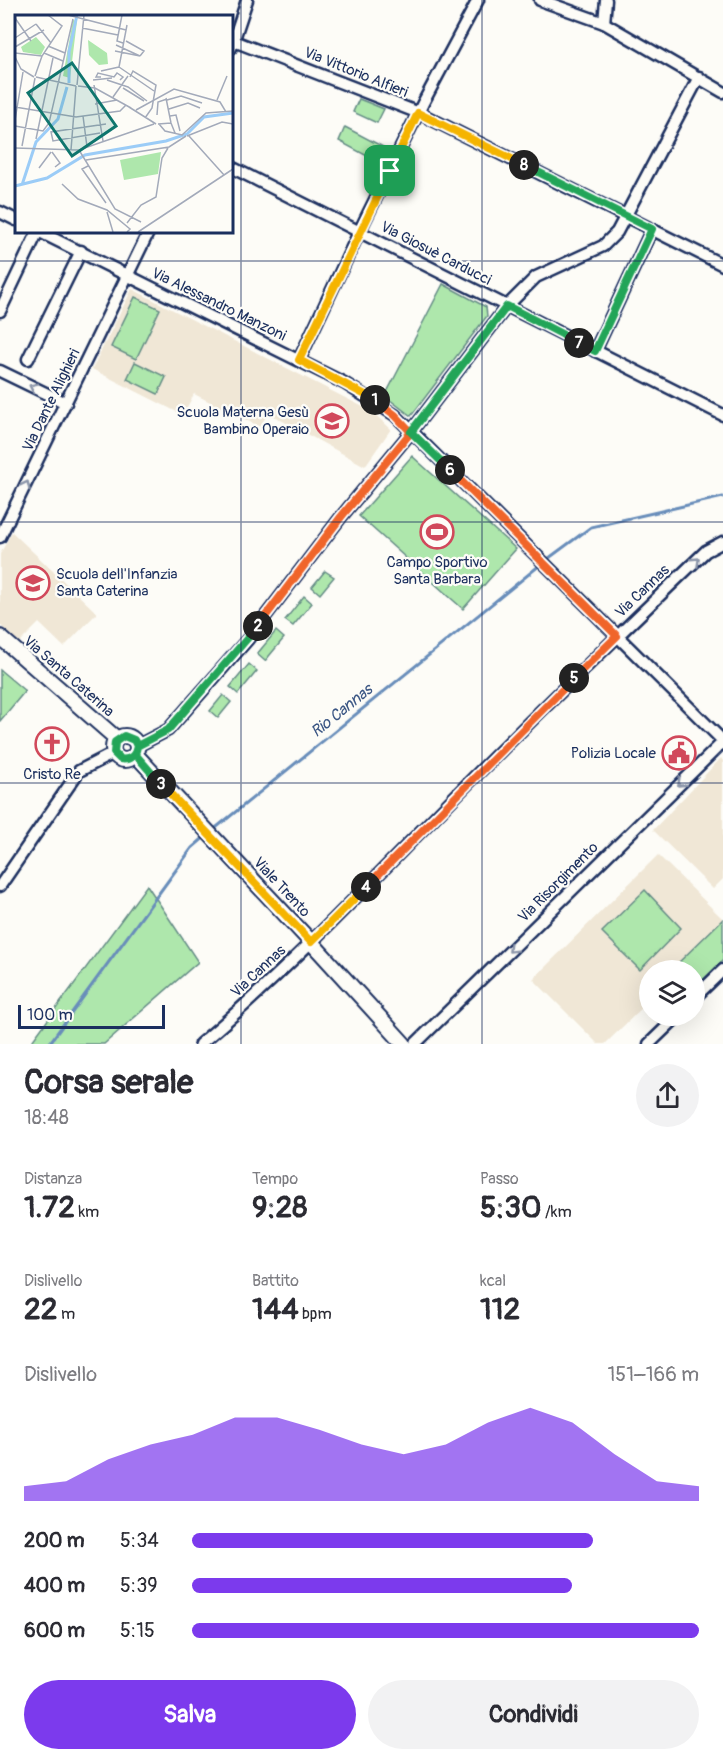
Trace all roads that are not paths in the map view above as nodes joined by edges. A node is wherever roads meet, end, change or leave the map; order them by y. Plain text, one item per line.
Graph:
1 (247, 0) edge
2 (478, 0) edge
3 (540, 0) edge
4 (606, 0) edge
5 (604, 23) junction
6 (232, 45) edge
7 (699, 77) junction
8 (723, 92) edge
9 (418, 113) junction
10 (232, 167) edge
11 (0, 212) edge
12 (627, 216) junction
13 (15, 220) edge
14 (652, 229) junction
15 (360, 231) junction
16 (39, 232) edge
17 (41, 232) edge
18 (149, 232) edge
19 (81, 251) junction
20 (723, 265) edge
21 (127, 276) junction
22 (507, 306) junction
23 (0, 311) edge
24 (595, 351) junction
25 (28, 359) dead end
26 (299, 360) junction
27 (0, 372) edge
28 (66, 403) junction
29 (723, 415) edge
30 (411, 432) junction
31 (0, 537) edge
32 (723, 542) edge
33 (617, 636) junction
34 (0, 637) edge
35 (117, 739) junction
36 (723, 742) edge
37 (136, 750) junction
38 (114, 753) junction
39 (0, 886) edge
40 (311, 942) junction
41 (723, 970) edge
42 (705, 988) edge
43 (668, 1026) edge
44 (200, 1044) edge
45 (404, 1044) edge
46 (415, 1044) edge
47 (649, 1044) edge

1 - 6 street
2 - 9 street
3 - 5 street
4 - 5 street
5 - 7 street
6 - 9 street, Via Vittorio Alfieri
7 - 8 street
7 - 12 street
9 - 12 street, Via Vittorio Alfieri
9 - 15 street
10 - 15 street, Via Giosuè Carducci
11 - 13 street
12 - 14 street, Via Vittorio Alfieri
12 - 22 street
14 - 20 street, Via Vittorio Alfieri
14 - 24 street
15 - 22 street, Via Giosuè Carducci
15 - 26 street
16 - 23 street
17 - 19 street, Via Alessandro Manzoni
18 - 21 street, Via Dante Alighieri
19 - 21 street, Via Alessandro Manzoni
19 - 25 street
21 - 26 street, Via Alessandro Manzoni
21 - 28 street, Via Dante Alighieri
22 - 24 street, Via Giosuè Carducci
22 - 30 street
24 - 29 street, Via Giosuè Carducci
26 - 30 street, Via Alessandro Manzoni
28 -> 27 street
31 -> 28 street, Via Dante Alighieri
30 - 33 street, Via Alessandro Manzoni
30 - 37 street
33 -> 32 street, Via Cannas
33 - 36 street, Via Alessandro Manzoni
33 - 40 street, Via Cannas
34 - 35 main road, Via Santa Caterina
35 - 37 main road
35 - 38 main road
36 -> 46 street, Via Risorgimento
37 - 38 main road
37 - 40 main road, Viale Trento
38 - 39 street
40 - 44 street, Via Cannas
40 - 45 main road, Viale Trento
41 - 42 street
43 - 47 street

